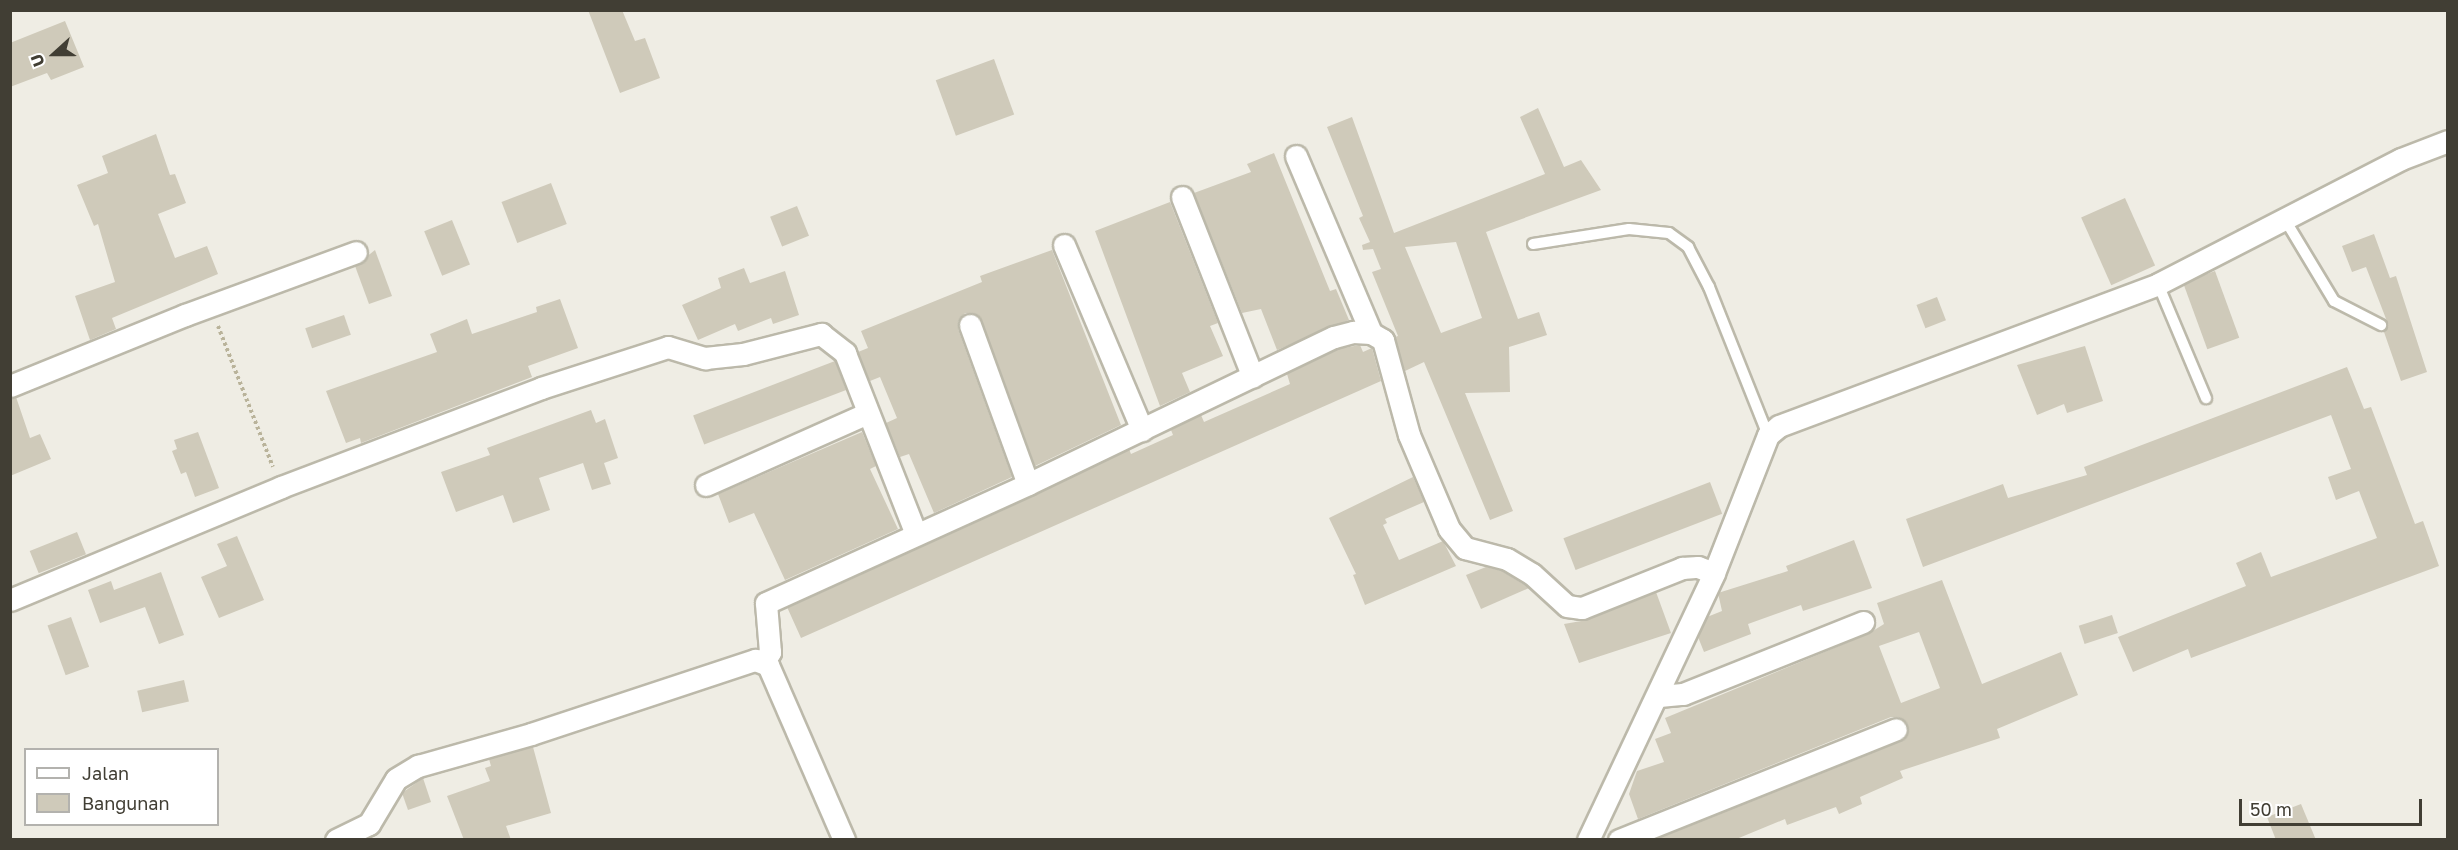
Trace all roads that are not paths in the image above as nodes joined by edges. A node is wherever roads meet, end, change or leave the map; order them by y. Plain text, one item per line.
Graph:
1 (2448, 141) edge
2 (1296, 156) dead end
3 (1182, 197) dead end
4 (2284, 218) junction
5 (1533, 244) dead end
6 (1065, 245) dead end
7 (356, 252) dead end
8 (2158, 284) junction
9 (970, 325) dead end
10 (2380, 325) dead end
11 (1371, 333) junction
12 (1253, 377) junction
13 (10, 386) edge
14 (2206, 398) dead end
15 (868, 413) junction
16 (1142, 430) junction
17 (1768, 435) junction
18 (1028, 484) junction
19 (706, 485) dead end
20 (916, 534) junction
21 (1714, 573) junction
22 (10, 600) edge
23 (1863, 621) dead end
24 (764, 661) junction
25 (1659, 696) junction
26 (1896, 729) dead end
27 (336, 840) edge
28 (843, 840) edge
29 (1588, 840) edge
30 (1619, 840) edge

1 - 4 street
2 - 11 street
3 - 12 street
4 - 8 street
4 - 10 lane
5 - 17 lane
6 - 16 street
7 - 13 street
8 - 14 lane
8 - 17 street
9 - 18 street
11 - 12 street
11 - 21 street
12 - 16 street
15 - 19 street
15 - 20 street
15 - 22 street
16 - 18 street
17 - 21 street
18 - 20 street
20 - 24 street
21 - 25 street
23 - 25 street
24 - 27 street
24 - 28 street
25 - 29 street
26 - 30 street

